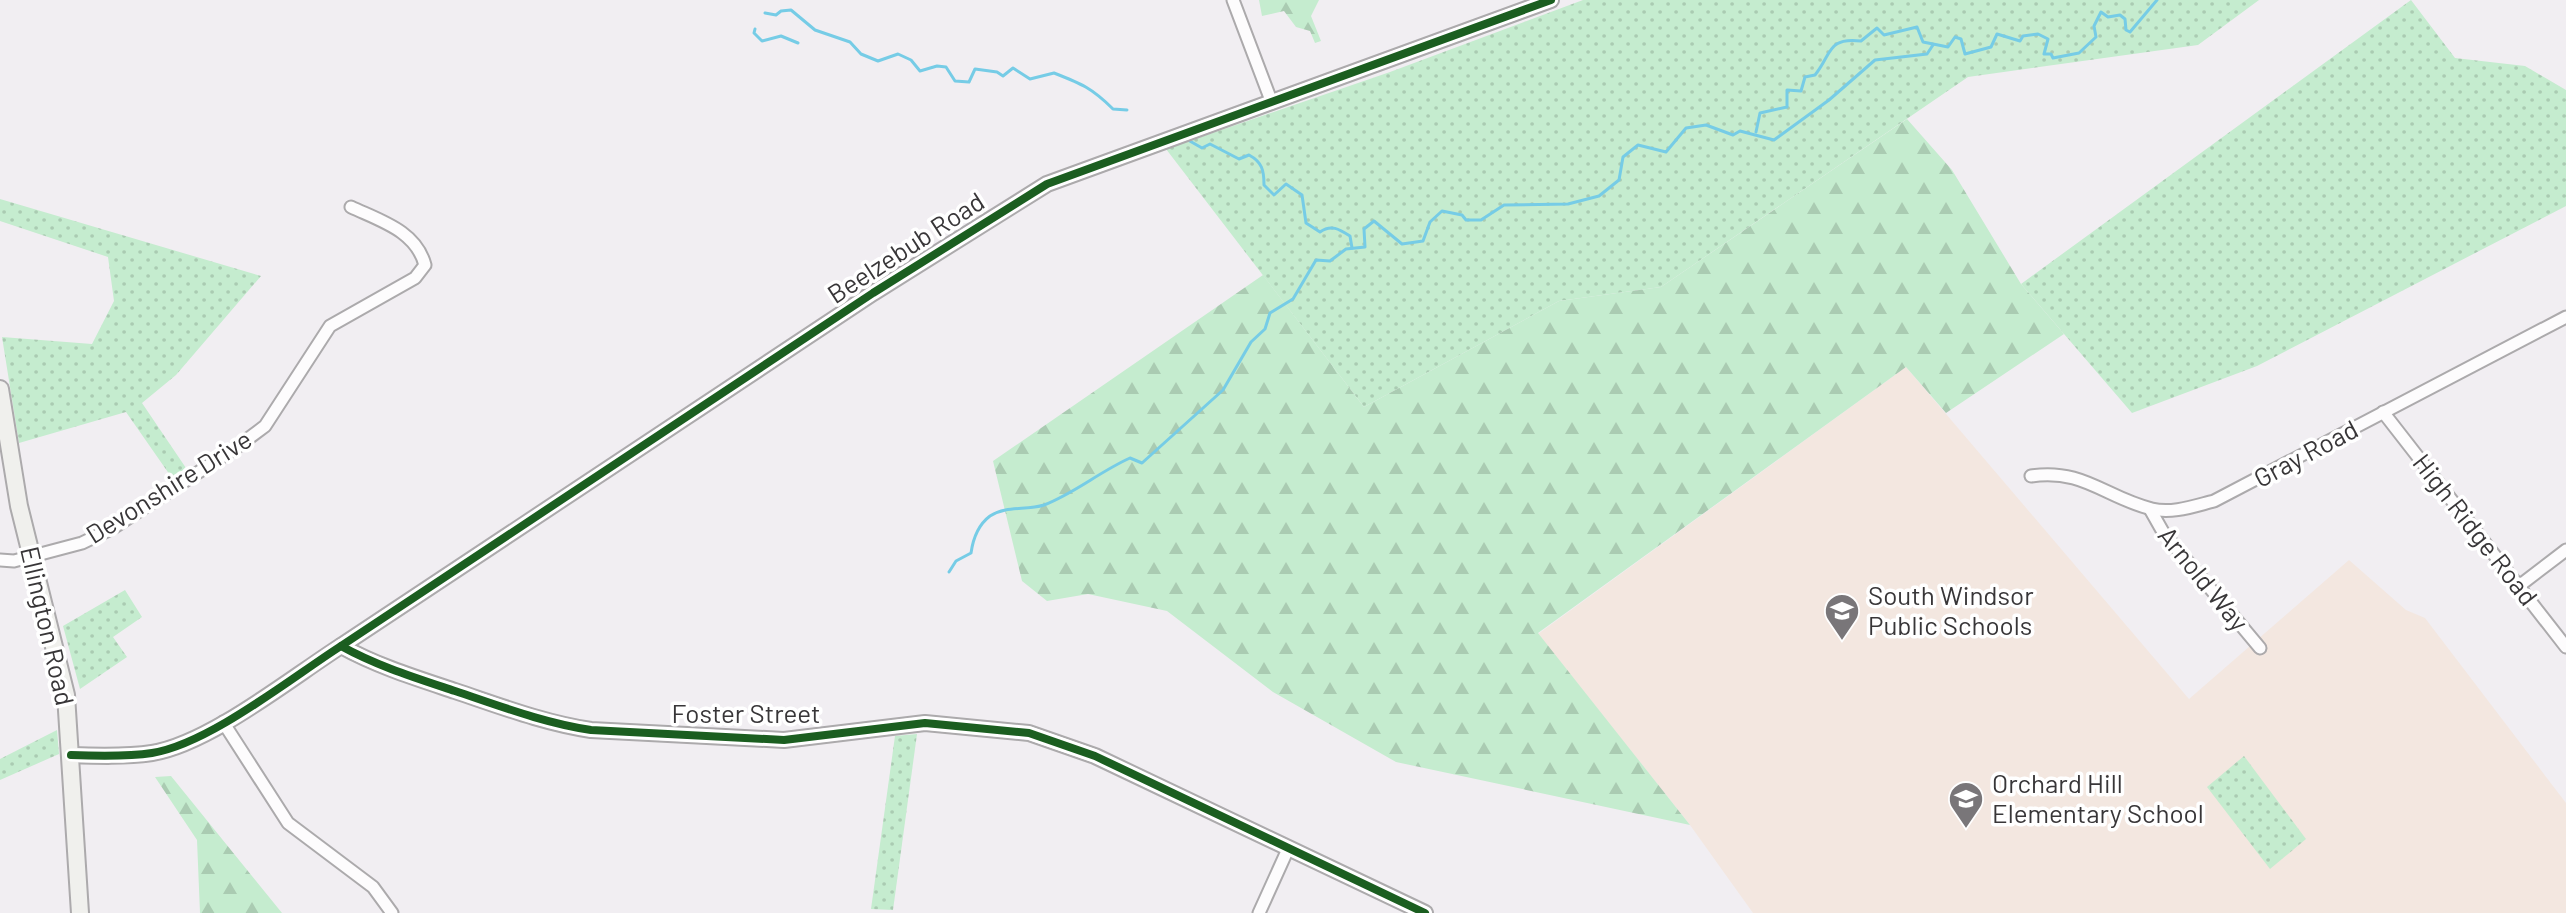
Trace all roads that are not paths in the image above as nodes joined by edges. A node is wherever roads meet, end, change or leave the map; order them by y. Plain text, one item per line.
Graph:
1 (1233, 0) edge
2 (1551, 0) edge
3 (1272, 103) junction
4 (351, 207) dead end
5 (2566, 317) edge
6 (0, 389) edge
7 (2383, 412) junction
8 (2031, 476) dead end
9 (2150, 509) junction
10 (2566, 550) edge
11 (31, 558) junction
12 (0, 560) edge
13 (2519, 586) junction
14 (341, 646) junction
15 (2566, 647) edge
16 (2260, 648) dead end
17 (223, 722) junction
18 (71, 755) junction
19 (1288, 849) junction
20 (80, 913) edge
21 (392, 913) edge
22 (1259, 913) edge
23 (1425, 913) edge

1 - 3 street
2 - 3 street, Beelzebub Road
3 - 14 street, Beelzebub Road
4 - 11 street, Devonshire Drive
5 - 7 street, Gray Road
6 - 11 main road, Ellington Road
7 - 9 street, Gray Road
7 - 13 street, High Ridge Road
8 - 9 street, Gray Road
9 - 16 street, Arnold Way
10 - 13 street
11 - 12 street, Devonshire Drive
11 - 18 main road, Ellington Road
13 - 15 street, High Ridge Road
14 - 17 street
14 - 19 street, Foster Street
17 - 18 street
17 - 21 street
18 - 20 main road, Ellington Road
19 - 22 street
19 - 23 street, Foster Street

